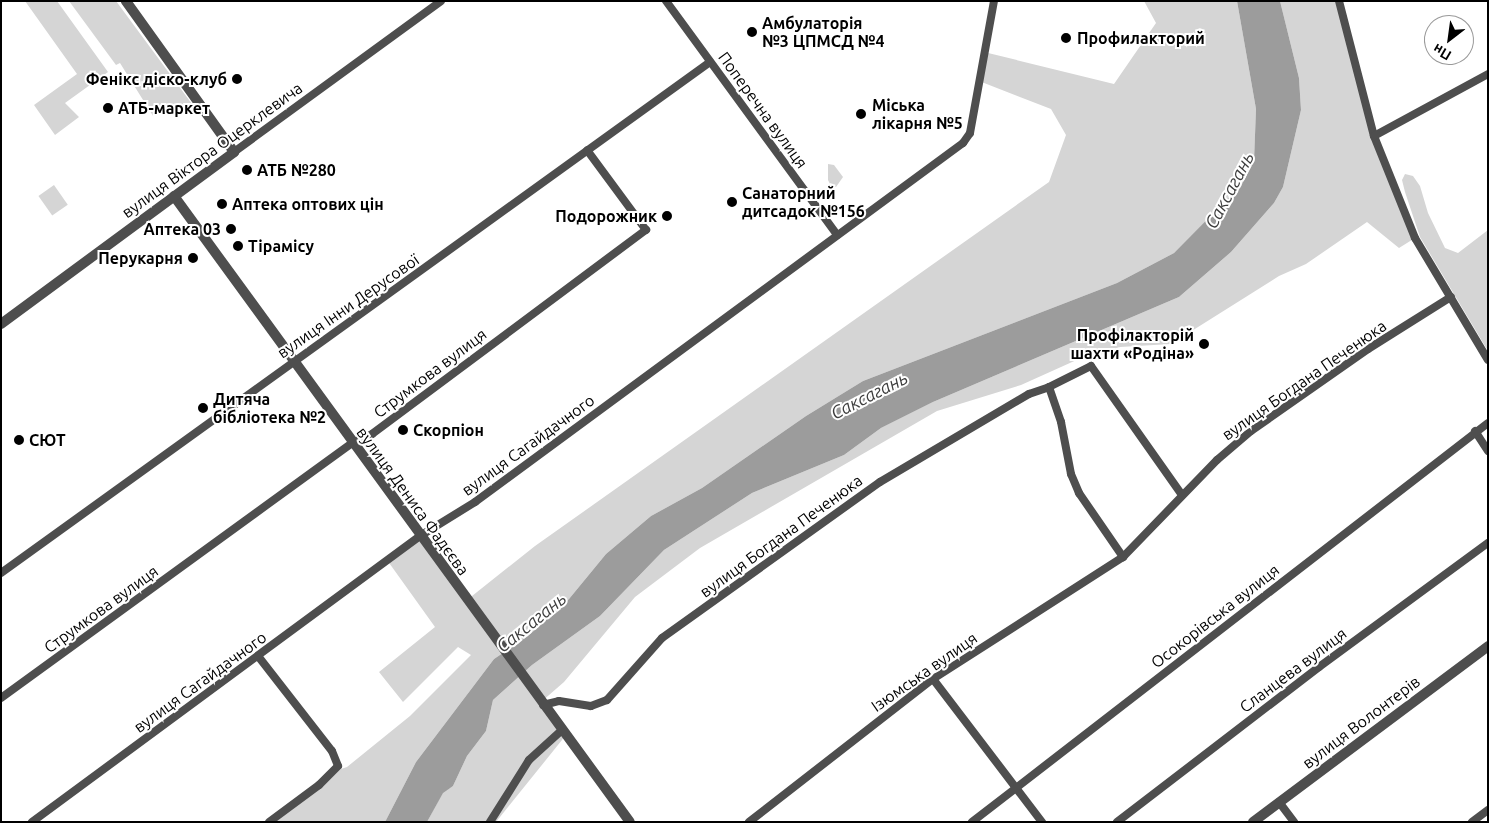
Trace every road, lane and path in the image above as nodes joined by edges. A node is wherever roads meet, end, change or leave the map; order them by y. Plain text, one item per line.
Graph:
1 (126, 1) edge
2 (441, 1) edge
3 (666, 1) edge
4 (994, 1) edge
5 (1339, 1) edge
6 (710, 62) junction
7 (1488, 74) edge
8 (1374, 136) junction
9 (587, 150) junction
10 (234, 152) junction
11 (174, 196) junction
12 (837, 235) junction
13 (1451, 297) junction
14 (1, 324) edge
15 (1488, 360) edge
16 (292, 361) junction
17 (1049, 387) junction
18 (1488, 423) edge
19 (1475, 432) junction
20 (352, 443) junction
21 (1488, 451) edge
22 (1182, 495) junction
23 (420, 536) junction
24 (1488, 543) edge
25 (1123, 557) junction
26 (1, 573) edge
27 (1488, 646) edge
28 (258, 656) junction
29 (933, 679) junction
30 (1, 698) edge
31 (542, 704) junction
32 (562, 730) junction
33 (1016, 787) junction
34 (1279, 802) junction
35 (1488, 810) edge
36 (32, 822) edge
37 (268, 822) edge
38 (490, 822) edge
39 (630, 822) edge
40 (748, 822) edge
41 (972, 822) edge
42 (1042, 822) edge
43 (1117, 822) edge
44 (1253, 822) edge
45 (1294, 822) edge
46 (1472, 822) edge

1 - 10 street
2 - 10 street, вулиця Віктора Оцерклевича
3 - 6 street, Поперечна вулиця
4 - 12 street, вулиця Сагайдачного
5 - 8 street
6 - 9 street, вулиця Інни Дерусової
6 - 12 street, Поперечна вулиця
7 - 8 street
8 - 13 street
9 - 16 street, вулиця Інни Дерусової
9 - 20 street, Струмкова вулиця
10 - 11 street, вулиця Віктора Оцерклевича
11 - 14 street, вулиця Віктора Оцерклевича
11 - 16 street, вулиця Дениса Фадєєва
12 - 23 street, вулиця Сагайдачного
13 - 15 street
13 - 22 street, вулиця Богдана Печенюка
16 - 20 street, вулиця Дениса Фадєєва
16 - 26 street, вулиця Інни Дерусової
17 - 22 street, вулиця Богдана Печенюка
17 - 25 street
17 - 31 street, вулиця Богдана Печенюка
18 - 19 street
19 - 21 street
19 - 33 street, Осокорівська вулиця
20 - 23 street, вулиця Дениса Фадєєва
20 - 30 street, Струмкова вулиця
22 - 25 street, вулиця Богдана Печенюка
23 - 28 street, вулиця Сагайдачного
23 - 31 street, вулиця Дениса Фадєєва
24 - 43 street, Сланцева вулиця
25 - 29 street, Ізюмська вулиця
27 - 34 street, вулиця Волонтерів
28 - 36 street, вулиця Сагайдачного
28 - 37 street
29 - 33 street
29 - 40 street, Ізюмська вулиця
31 - 32 street, вулиця Дениса Фадєєва
32 - 38 street
32 - 39 street, вулиця Дениса Фадєєва
33 - 41 street, Осокорівська вулиця
33 - 42 street
34 - 44 street, вулиця Волонтерів
34 - 45 street
35 - 46 street

